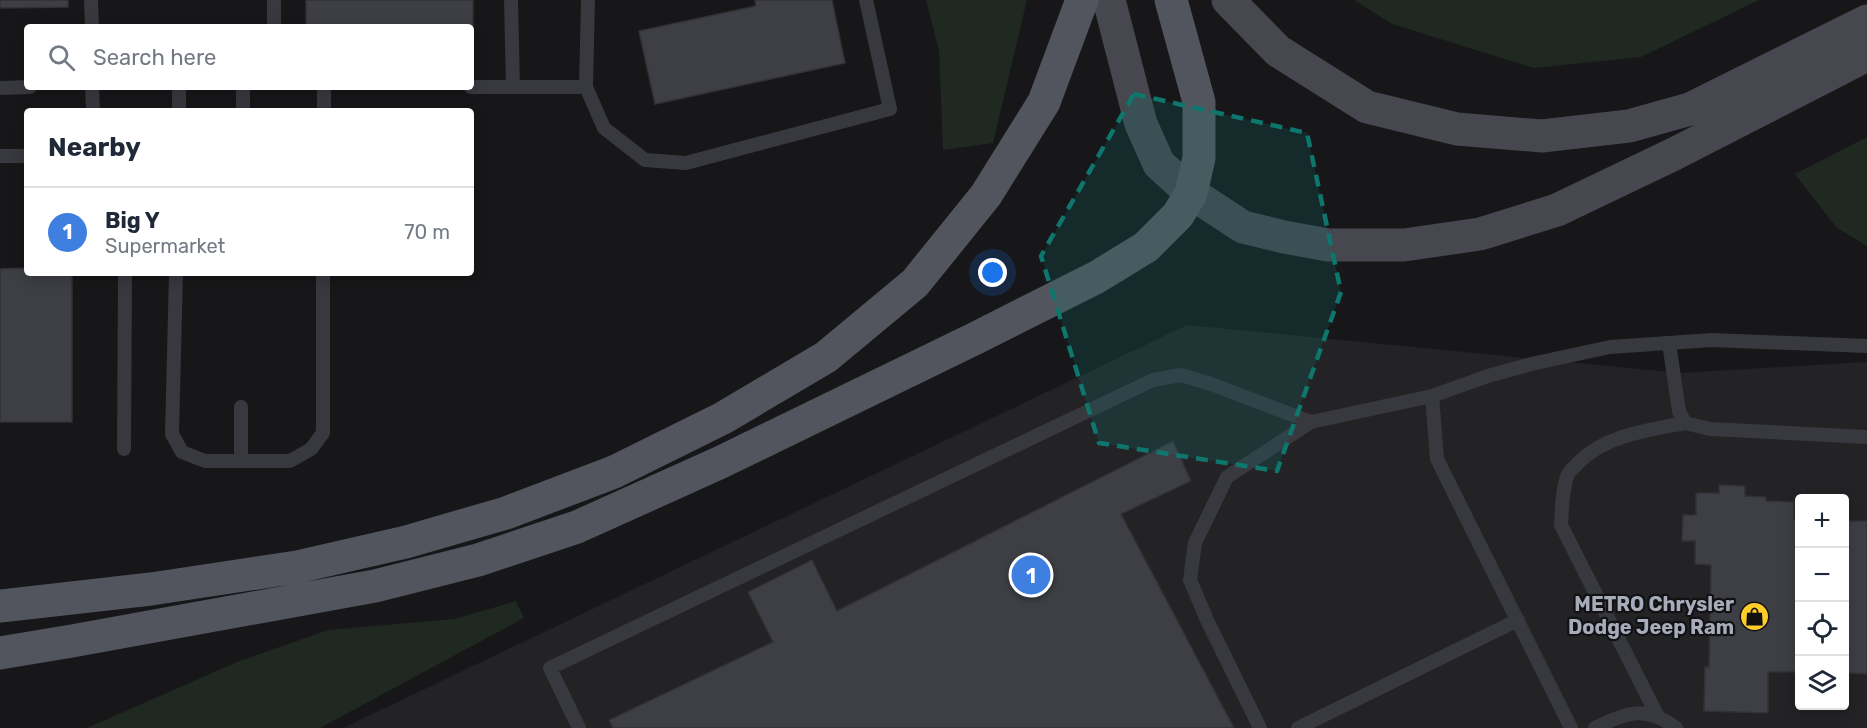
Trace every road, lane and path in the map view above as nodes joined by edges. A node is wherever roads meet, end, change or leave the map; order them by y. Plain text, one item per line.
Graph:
1 (91, 0) edge
2 (274, 0) edge
3 (512, 0) edge
4 (588, 0) edge
5 (866, 0) edge
6 (1082, 0) edge
7 (1109, 0) edge
8 (1171, 0) edge
9 (1228, 0) edge
10 (1867, 21) edge
11 (92, 24) edge
12 (274, 24) edge
13 (1867, 55) edge
14 (0, 87) edge
15 (24, 87) edge
16 (474, 87) edge
17 (513, 87) junction
18 (586, 87) junction
19 (92, 90) edge
20 (179, 90) edge
21 (243, 90) edge
22 (324, 90) edge
23 (93, 108) edge
24 (179, 108) edge
25 (243, 108) edge
26 (324, 108) edge
27 (0, 156) edge
28 (24, 156) edge
29 (1191, 193) junction
30 (125, 276) edge
31 (176, 276) edge
32 (323, 276) edge
33 (1670, 343) junction
34 (1867, 346) edge
35 (1432, 396) junction
36 (241, 406) dead end
37 (1311, 422) junction
38 (1685, 423) junction
39 (1867, 437) edge
40 (124, 449) dead end
41 (241, 461) junction
42 (3, 605) edge
43 (1518, 620) junction
44 (72, 641) junction
45 (0, 653) edge
46 (0, 669) edge
47 (1658, 717) junction
48 (579, 728) edge
49 (1260, 728) edge
50 (1298, 728) edge
51 (1571, 728) edge
52 (1595, 728) edge
53 (1676, 728) edge

1 - 11 lane
2 - 12 lane
3 - 17 lane
4 - 18 lane
5 - 18 lane
6 - 42 main road
7 - 29 main road
8 - 29 main road
9 - 10 main road
13 - 29 main road
14 - 15 lane
16 - 17 lane
17 - 18 lane
19 - 23 lane
20 - 24 lane
21 - 25 lane
22 - 26 lane
27 - 28 lane
29 - 44 main road
30 - 40 lane
31 - 41 lane
32 - 41 lane
33 - 34 lane
33 - 35 lane
33 - 38 lane
35 - 37 lane
35 - 43 lane
36 - 41 lane
37 - 48 lane
37 - 49 lane
38 - 39 lane
38 - 47 lane
43 - 50 lane
43 - 51 lane
44 - 45 main road
44 - 46 main road
47 - 52 lane
47 - 53 lane

